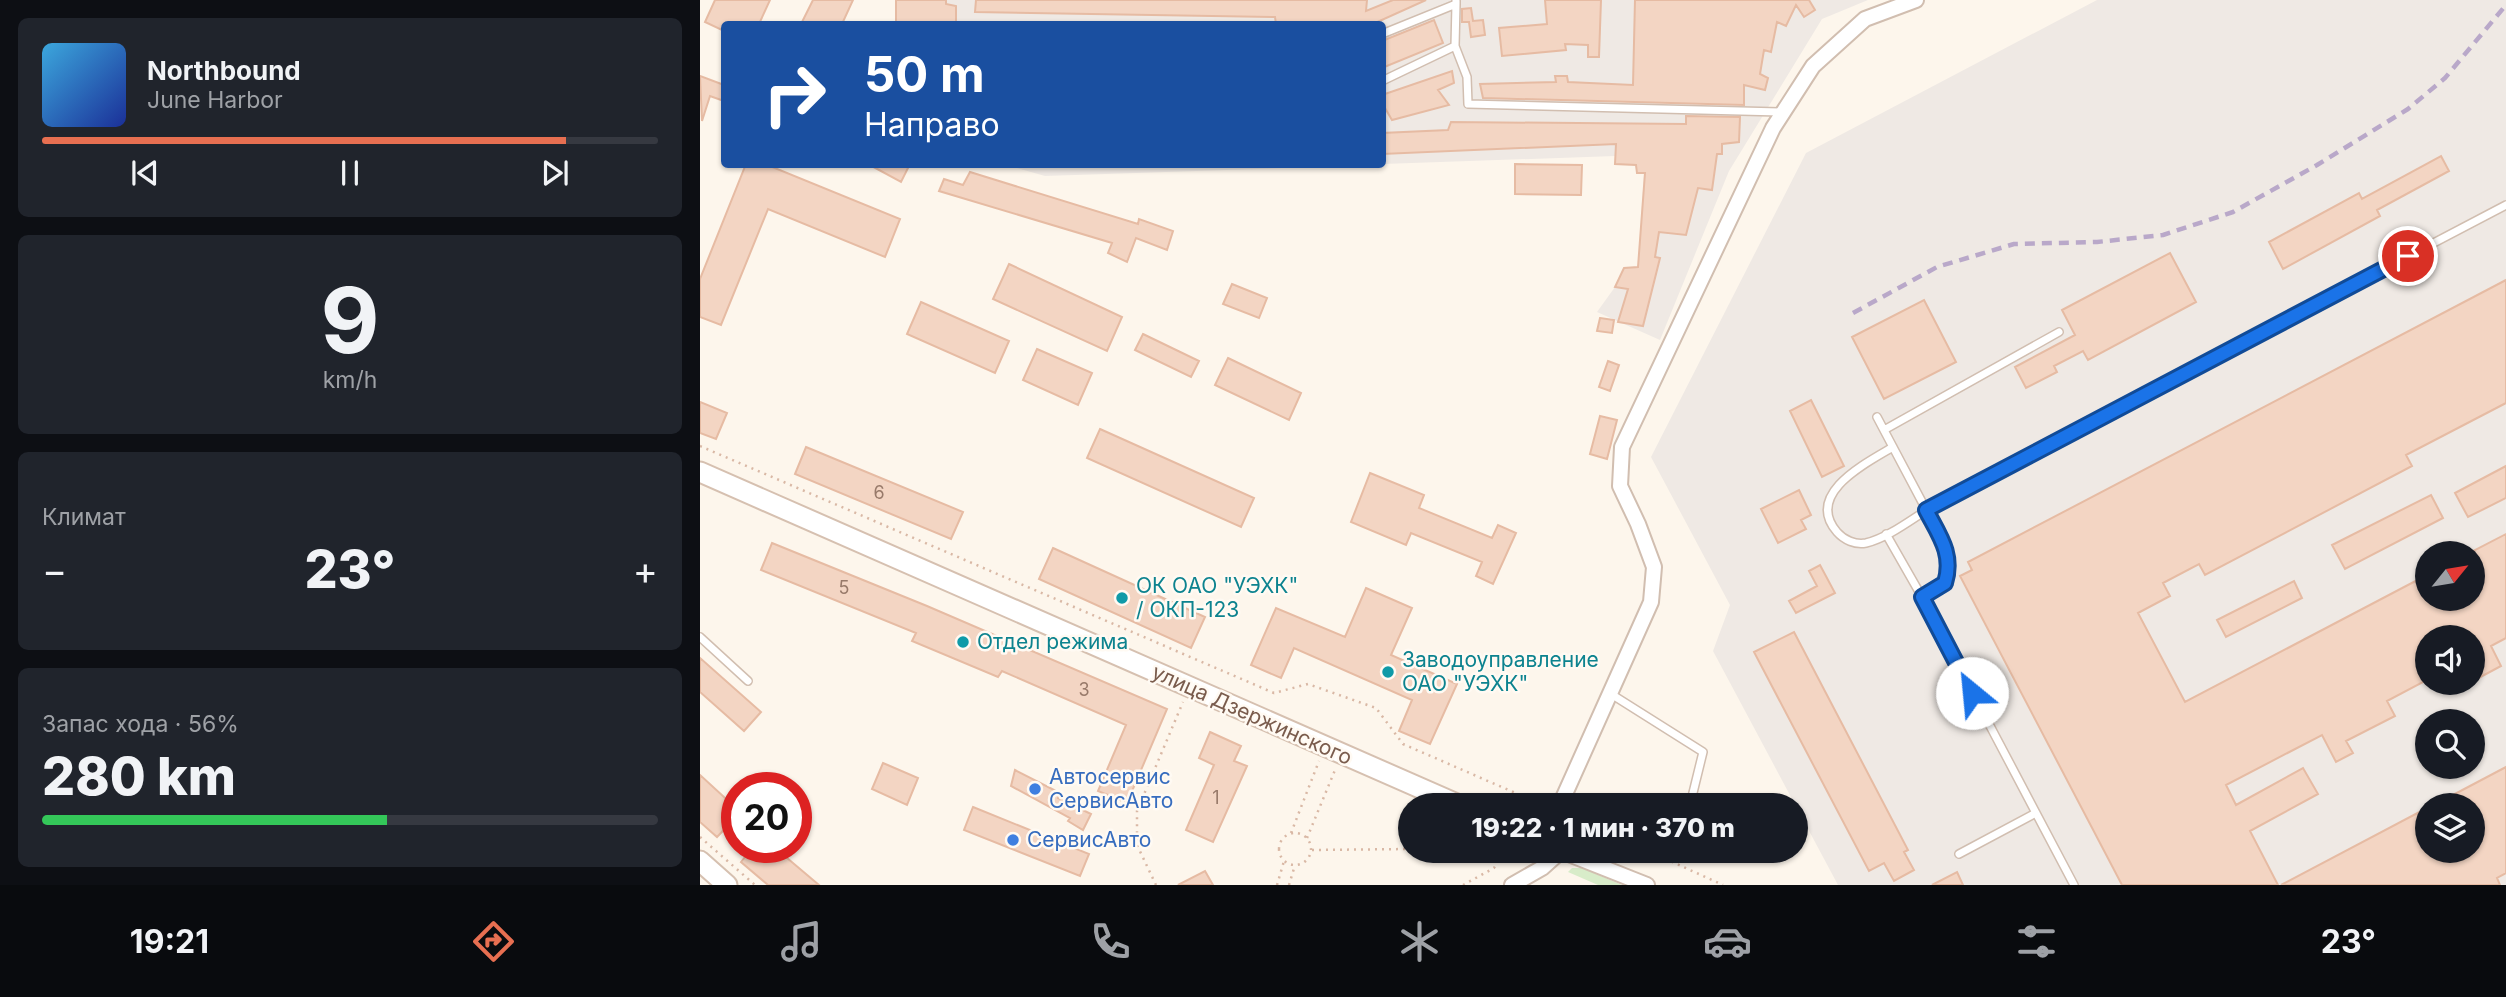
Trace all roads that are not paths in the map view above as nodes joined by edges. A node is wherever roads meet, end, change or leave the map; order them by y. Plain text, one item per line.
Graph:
1 (1916, 0) edge
2 (1456, 2) edge
3 (1386, 32) edge
4 (1455, 46) junction
5 (1386, 79) edge
6 (1783, 113) junction
7 (2506, 205) edge
8 (2059, 332) dead end
9 (1877, 417) dead end
10 (1884, 430) junction
11 (1893, 447) junction
12 (700, 472) edge
13 (1926, 510) junction
14 (1886, 534) junction
15 (1922, 597) junction
16 (700, 637) edge
17 (748, 681) dead end
18 (1611, 694) junction
19 (1432, 793) edge
20 (1566, 793) edge
21 (1693, 793) edge
22 (2036, 813) junction
23 (1959, 854) dead end
24 (700, 861) edge
25 (1548, 863) edge
26 (1591, 863) edge
27 (727, 885) edge
28 (1512, 885) edge
29 (1647, 885) edge
30 (2074, 885) edge

1 - 6 street
2 - 3 lane
2 - 4 lane
4 - 5 lane
4 - 6 lane
6 - 18 street
7 - 13 lane
8 - 10 lane
9 - 10 lane
10 - 11 lane
11 - 13 lane
11 - 14 lane
12 - 19 street, улица Дзержинского
13 - 14 lane
13 - 15 lane
14 - 15 lane
15 - 22 lane
16 - 17 lane
18 - 20 street
18 - 21 lane
22 - 23 lane
22 - 30 lane
24 - 27 street
25 - 28 street
26 - 29 street

